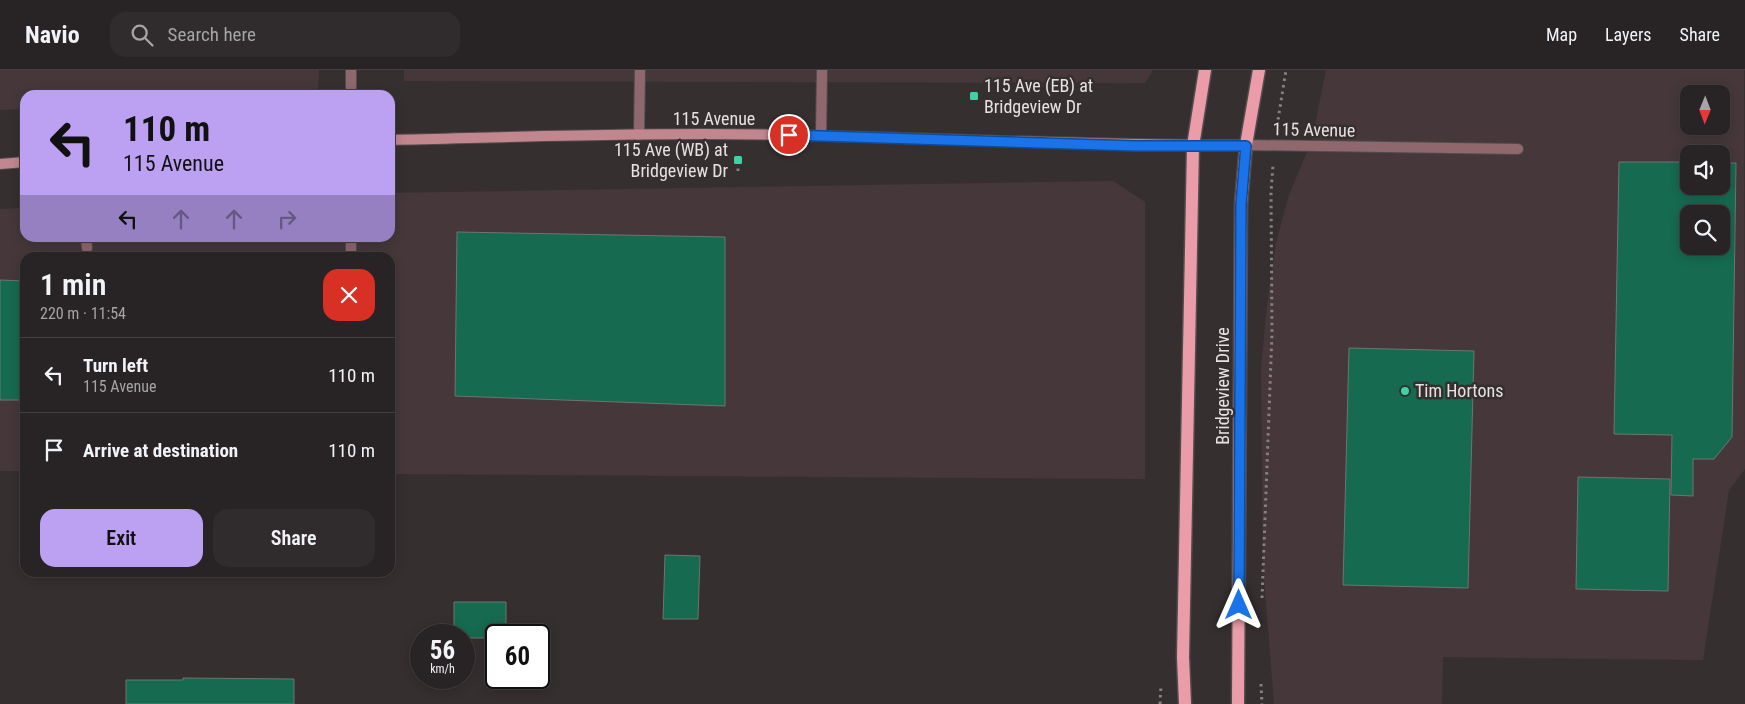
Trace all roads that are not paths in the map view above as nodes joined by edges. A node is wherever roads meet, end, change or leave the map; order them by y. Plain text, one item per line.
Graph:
1 (351, 70) edge
2 (640, 70) edge
3 (822, 70) edge
4 (1205, 70) edge
5 (1259, 70) edge
6 (351, 90) edge
7 (639, 135) junction
8 (821, 136) junction
9 (395, 140) edge
10 (1193, 146) junction
11 (1246, 146) junction
12 (1518, 149) dead end
13 (20, 162) edge
14 (0, 164) edge
15 (1185, 704) edge
16 (1238, 704) edge

1 - 6 street
2 - 7 street
3 - 8 street
4 - 10 main road, Bridgeview Drive
5 - 11 main road, Bridgeview Drive
7 - 8 street, 115 Avenue
7 - 9 street, 115 Avenue
8 - 10 street, 115 Avenue
10 - 11 street, 115 Avenue
10 - 15 main road, Bridgeview Drive
11 - 12 street, 115 Avenue
11 - 16 main road, Bridgeview Drive
13 - 14 street

